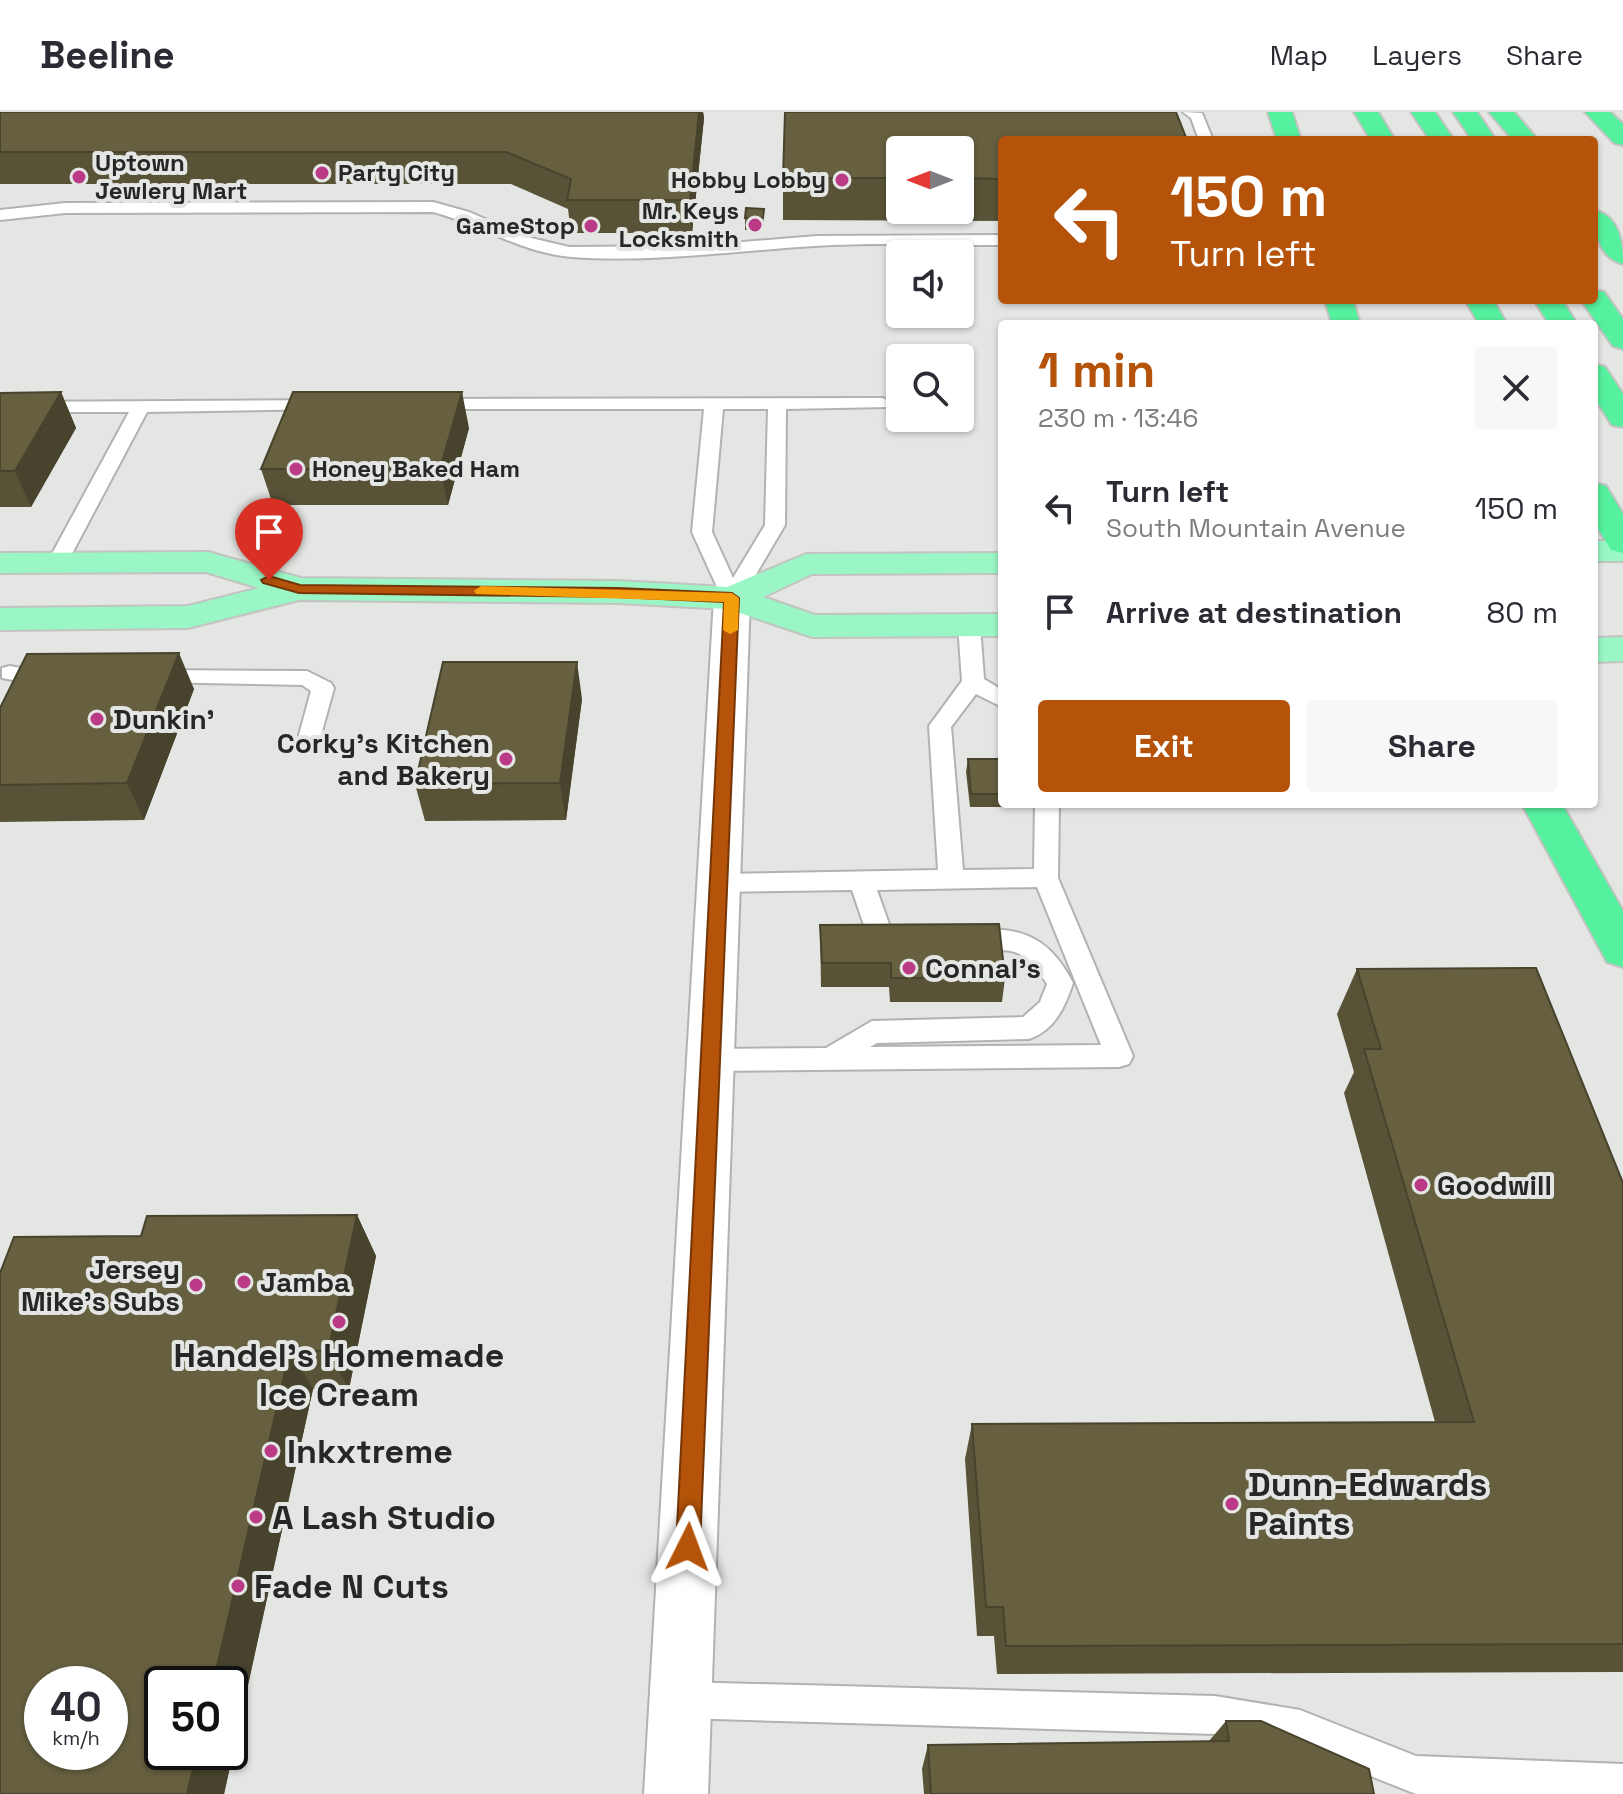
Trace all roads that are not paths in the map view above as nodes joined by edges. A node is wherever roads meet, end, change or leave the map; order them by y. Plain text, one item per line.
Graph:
1 (1190, 112) edge
2 (1280, 112) edge
3 (1366, 112) edge
4 (1423, 112) edge
5 (1465, 112) edge
6 (1501, 112) edge
7 (1517, 112) edge
8 (1597, 112) edge
9 (1204, 136) edge
10 (1288, 136) edge
11 (1381, 136) edge
12 (1439, 136) edge
13 (1481, 136) edge
14 (1522, 136) edge
15 (1534, 136) edge
16 (1623, 138) edge
17 (0, 215) edge
18 (1598, 223) edge
19 (998, 240) edge
20 (1623, 256) edge
21 (1598, 304) edge
22 (1623, 340) edge
23 (1598, 379) edge
24 (714, 403) junction
25 (777, 403) junction
26 (883, 403) dead end
27 (414, 404) edge
28 (338, 405) edge
29 (141, 406) junction
30 (0, 407) edge
31 (1623, 418) edge
32 (1598, 500) edge
33 (1623, 543) edge
34 (1598, 551) edge
35 (1623, 551) edge
36 (0, 563) edge
37 (57, 563) junction
38 (998, 563) edge
39 (299, 589) junction
40 (732, 598) junction
41 (0, 619) edge
42 (986, 625) edge
43 (1623, 649) edge
44 (1598, 650) edge
45 (10, 673) dead end
46 (126, 679) edge
47 (68, 681) edge
48 (973, 682) junction
49 (998, 698) edge
50 (310, 735) dead end
51 (1047, 808) edge
52 (1544, 808) edge
53 (1046, 878) junction
54 (951, 880) junction
55 (861, 881) junction
56 (719, 883) junction
57 (1623, 950) edge
58 (832, 1058) junction
59 (710, 1060) junction
60 (681, 1700) junction
61 (1623, 1783) edge
62 (676, 1794) edge

1 - 9 lane
2 - 10 highway
3 - 11 highway
4 - 12 highway
5 - 13 highway
6 - 14 highway
7 - 15 highway
8 - 16 highway
17 - 19 lane
18 - 20 highway
21 - 22 highway
23 - 31 highway
24 - 25 lane
24 - 27 lane
24 - 40 lane
25 - 26 lane
25 - 40 lane
28 - 29 lane
29 - 30 lane
29 - 37 lane
32 - 33 highway
34 - 35 main road
36 - 37 main road
37 - 39 main road
38 - 40 main road
39 - 40 main road
39 - 41 main road
40 - 42 main road
40 - 56 main road
42 - 48 lane
43 - 44 main road
45 - 47 lane
46 - 50 lane
48 - 49 lane
48 - 54 lane
51 - 53 lane
52 - 57 highway
53 - 54 lane
53 - 58 lane
54 - 55 lane
55 - 56 lane
55 - 58 lane
56 - 59 main road
58 - 59 lane
59 - 60 main road
60 - 61 lane
60 - 62 main road

